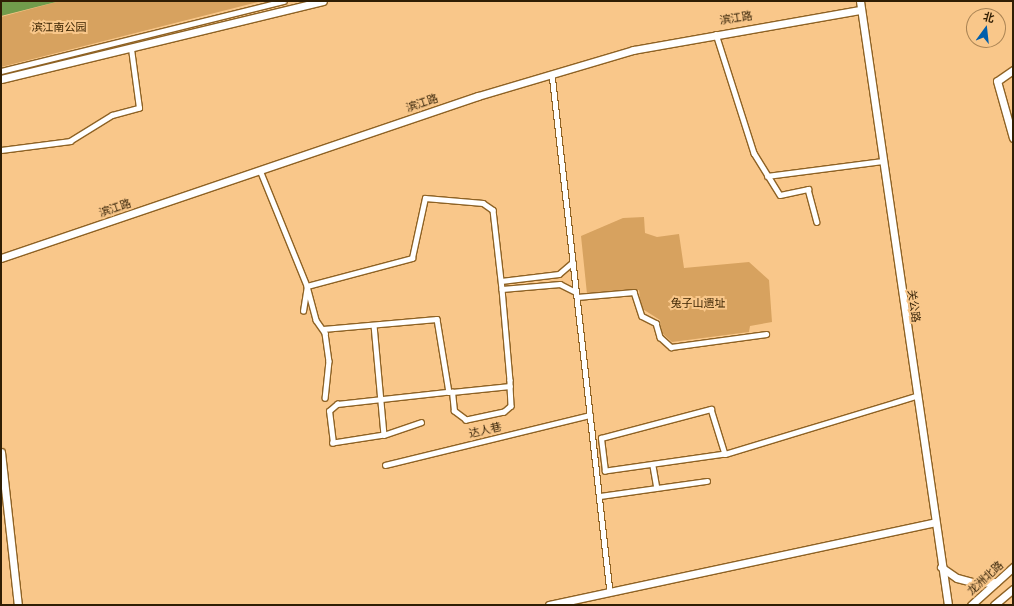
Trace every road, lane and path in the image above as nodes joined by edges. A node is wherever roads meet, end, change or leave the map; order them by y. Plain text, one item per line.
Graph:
1 (283, 1) edge
2 (323, 1) edge
3 (860, 1) edge
4 (861, 10) junction
5 (716, 32) junction
6 (131, 49) junction
7 (1013, 70) edge
8 (1, 71) edge
9 (552, 74) junction
10 (1, 79) edge
11 (1013, 138) edge
12 (1, 150) edge
13 (882, 161) junction
14 (260, 170) junction
15 (767, 176) junction
16 (817, 222) dead end
17 (1, 258) edge
18 (573, 262) junction
19 (502, 280) junction
20 (307, 286) junction
21 (502, 289) junction
22 (577, 295) junction
23 (303, 311) dead end
24 (374, 325) junction
25 (323, 329) junction
26 (766, 334) dead end
27 (510, 386) junction
28 (449, 392) junction
29 (916, 396) junction
30 (324, 398) dead end
31 (381, 400) junction
32 (590, 414) junction
33 (421, 422) dead end
34 (384, 435) junction
35 (1, 452) edge
36 (725, 454) junction
37 (385, 465) dead end
38 (653, 466) junction
39 (708, 481) dead end
40 (657, 488) junction
41 (600, 496) junction
42 (934, 523) junction
43 (941, 567) junction
44 (1013, 567) edge
45 (996, 582) junction
46 (1013, 589) edge
47 (610, 592) junction
48 (18, 605) edge
49 (549, 605) edge
50 (948, 605) edge
51 (971, 605) edge
52 (994, 605) edge

1 - 8 street
2 - 6 main road
3 - 4 main road, 关公路
4 - 5 main road, 滨江路
4 - 13 main road, 关公路
5 - 9 main road, 滨江路
5 - 15 street
6 - 10 main road
6 - 12 street
7 - 11 main road
9 - 14 main road, 滨江路
9 - 18 street
13 - 15 street
13 - 29 main road, 关公路
14 - 17 main road, 滨江路
14 - 20 street
15 - 16 street
18 - 19 street
18 - 22 street
19 - 20 street
19 - 21 street
20 - 23 street
20 - 25 street
21 - 22 street
21 - 27 street
22 - 26 street
22 - 32 street
24 - 25 street
24 - 28 street
24 - 31 street
25 - 30 street
27 - 28 street
27 - 28 street
28 - 31 street
29 - 36 street
29 - 42 main road, 关公路
31 - 34 street
31 - 34 street
32 - 37 street, 达人巷
32 - 41 street
33 - 34 street
35 - 48 main road
36 - 38 street
36 - 38 street
38 - 40 street
39 - 40 street
40 - 41 street
41 - 47 street
42 - 43 main road, 关公路
42 - 47 main road
43 - 45 main road
43 - 50 main road, 关公路
44 - 45 main road, 龙洲北路
45 - 51 main road, 龙洲北路
46 - 52 main road
47 - 49 main road

